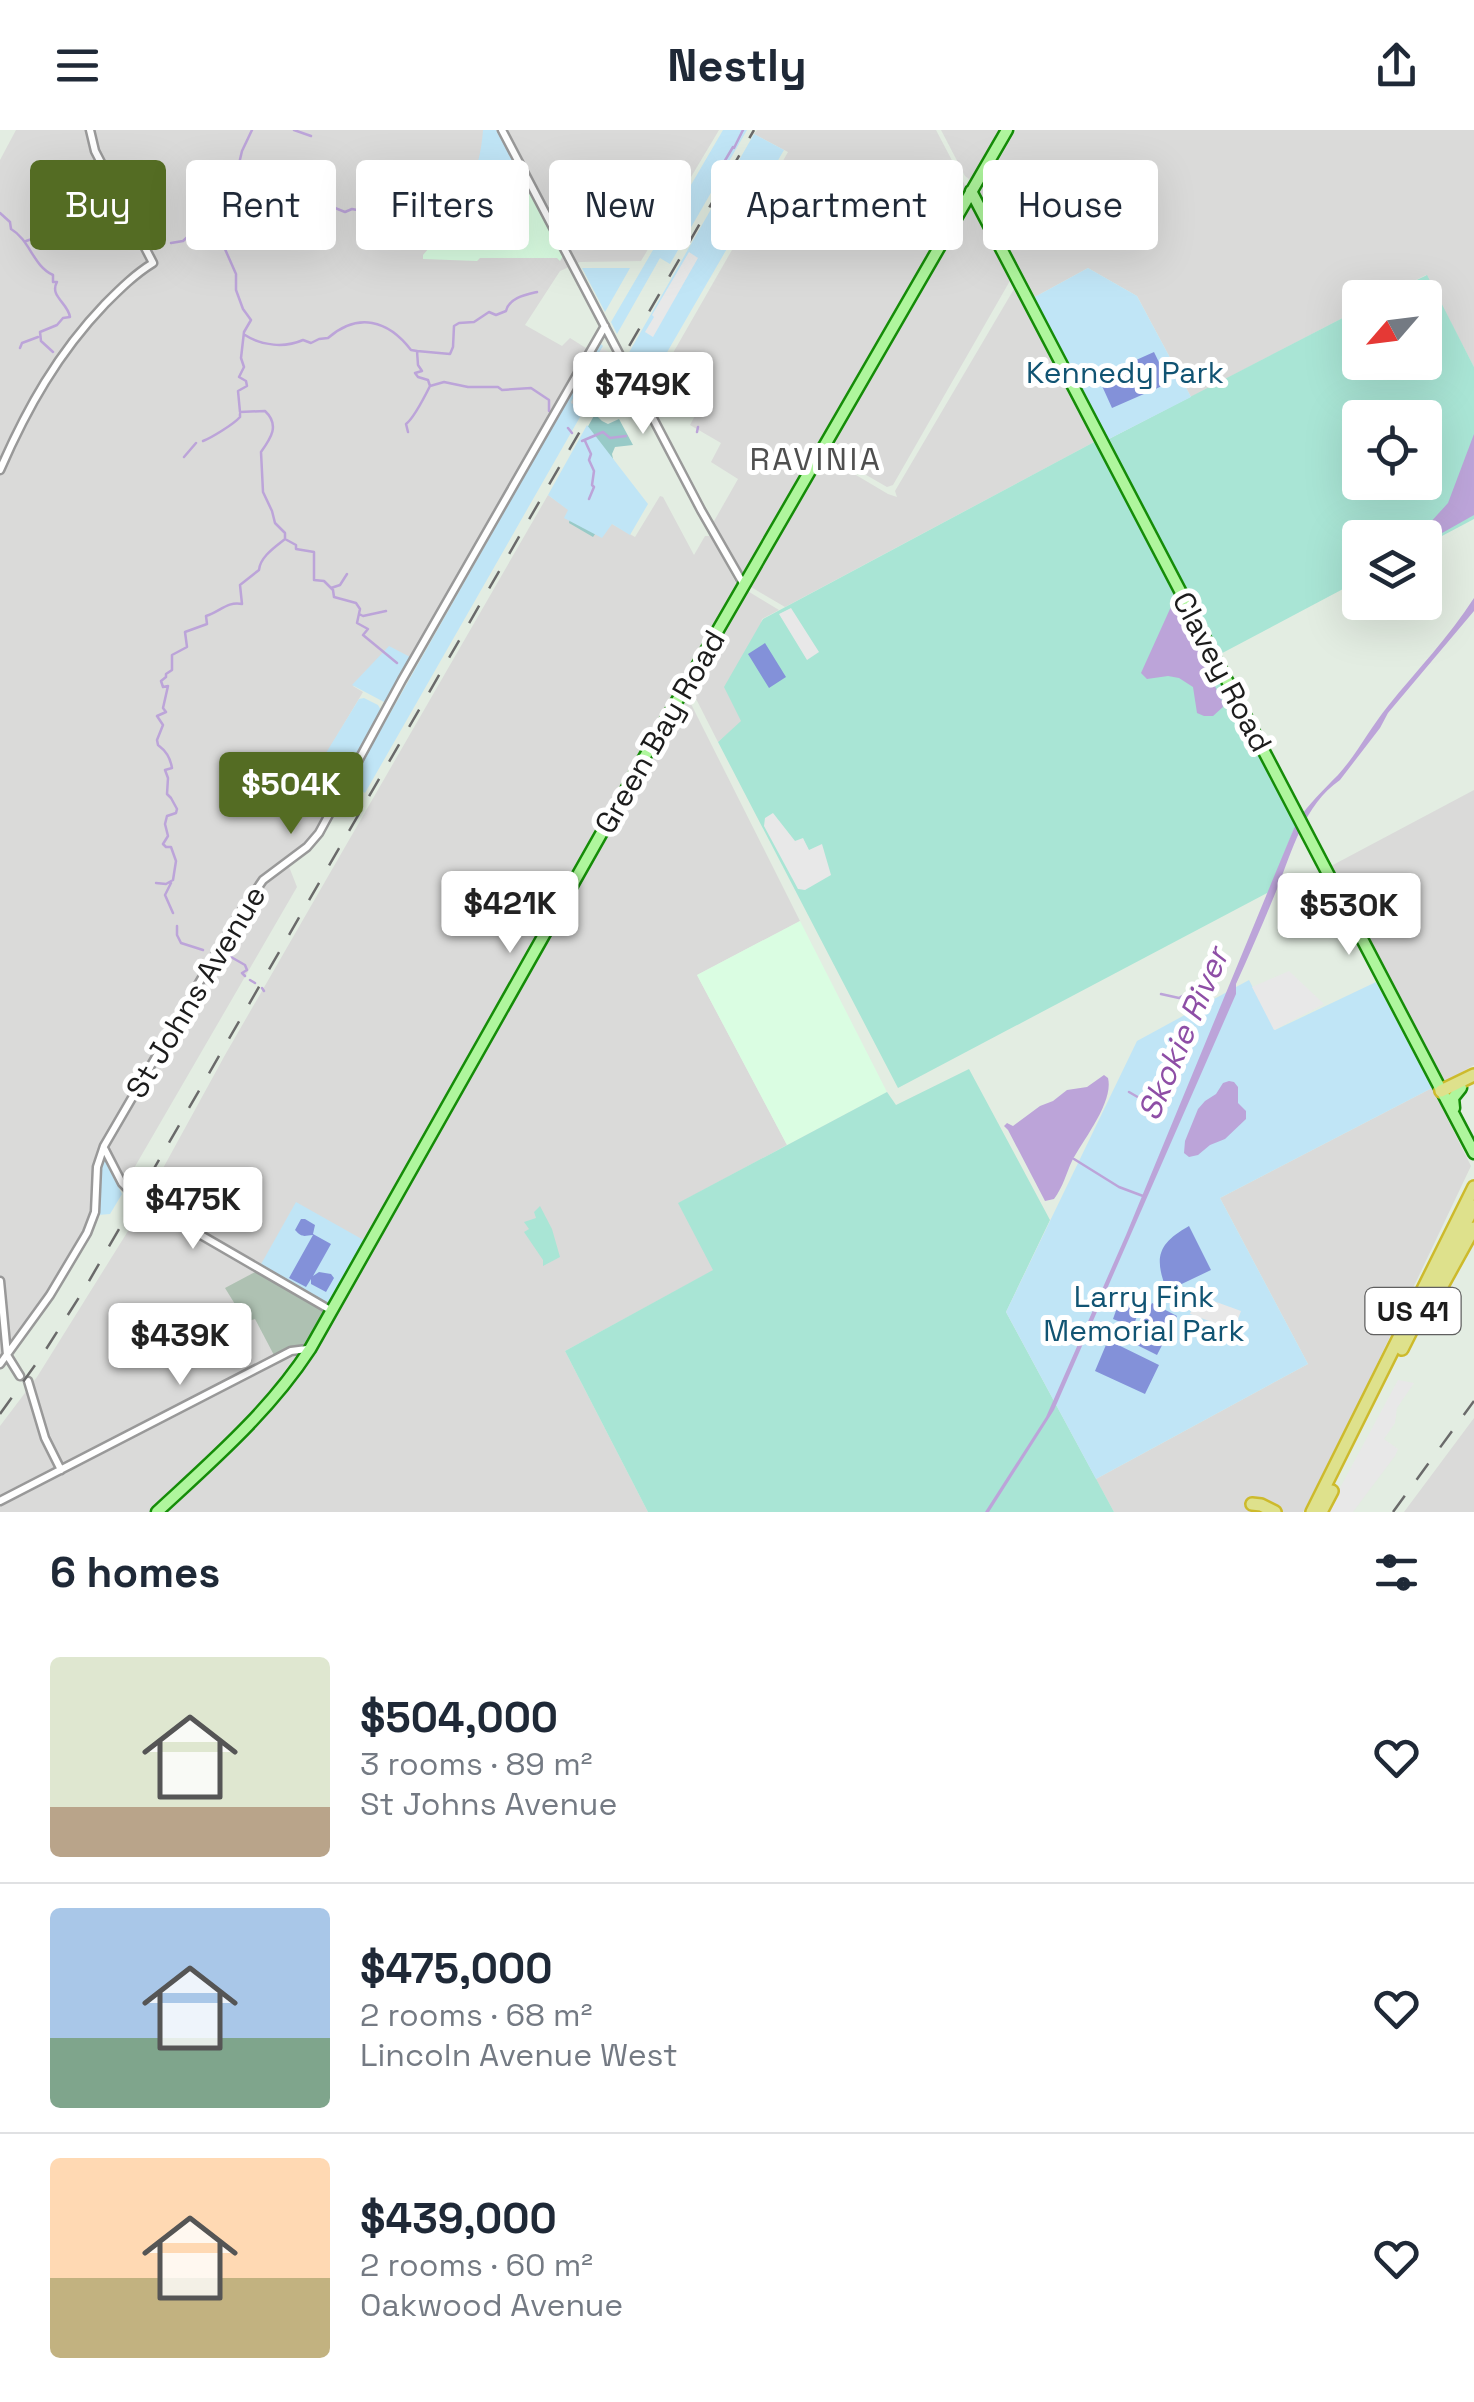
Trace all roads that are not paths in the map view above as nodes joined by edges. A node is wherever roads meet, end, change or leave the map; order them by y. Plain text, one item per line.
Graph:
1 (90, 130) edge
2 (502, 130) edge
3 (1007, 130) edge
4 (970, 191) junction
5 (605, 326) junction
6 (0, 470) edge
7 (744, 585) junction
8 (1474, 1074) edge
9 (1468, 1087) edge
10 (1442, 1094) junction
11 (1456, 1119) junction
12 (104, 1146) junction
13 (1474, 1153) edge
14 (1474, 1178) edge
15 (1474, 1188) edge
16 (1474, 1206) edge
17 (1474, 1228) edge
18 (1450, 1236) junction
19 (0, 1282) edge
20 (332, 1311) junction
21 (310, 1349) junction
22 (7, 1355) junction
23 (1399, 1356) junction
24 (0, 1364) edge
25 (61, 1470) junction
26 (0, 1501) edge
27 (1315, 1511) edge
28 (157, 1512) edge
29 (1262, 1512) edge
30 (1275, 1512) edge

1 - 6 street
2 - 5 street
3 - 4 main road, Green Bay Road
4 - 7 main road, Green Bay Road
4 - 10 main road, Clavey Road
5 - 7 street
5 - 12 street, St Johns Avenue
7 - 20 main road, Green Bay Road
8 - 10 highway
9 - 10 highway
9 - 11 main road
10 - 11 main road, Clavey Road
11 - 13 main road, Clavey Road
12 - 20 street
12 - 22 street, St Johns Avenue
14 - 18 highway
15 - 18 highway, US 41
16 - 23 highway, US 41
17 - 23 highway
18 - 27 highway, US 41
19 - 22 street
20 - 21 main road, Green Bay Road
21 - 25 street
21 - 28 main road, Green Bay Road
22 - 24 street, St Johns Avenue
22 - 25 street
23 - 27 highway, US 41
25 - 26 street
29 - 30 highway

